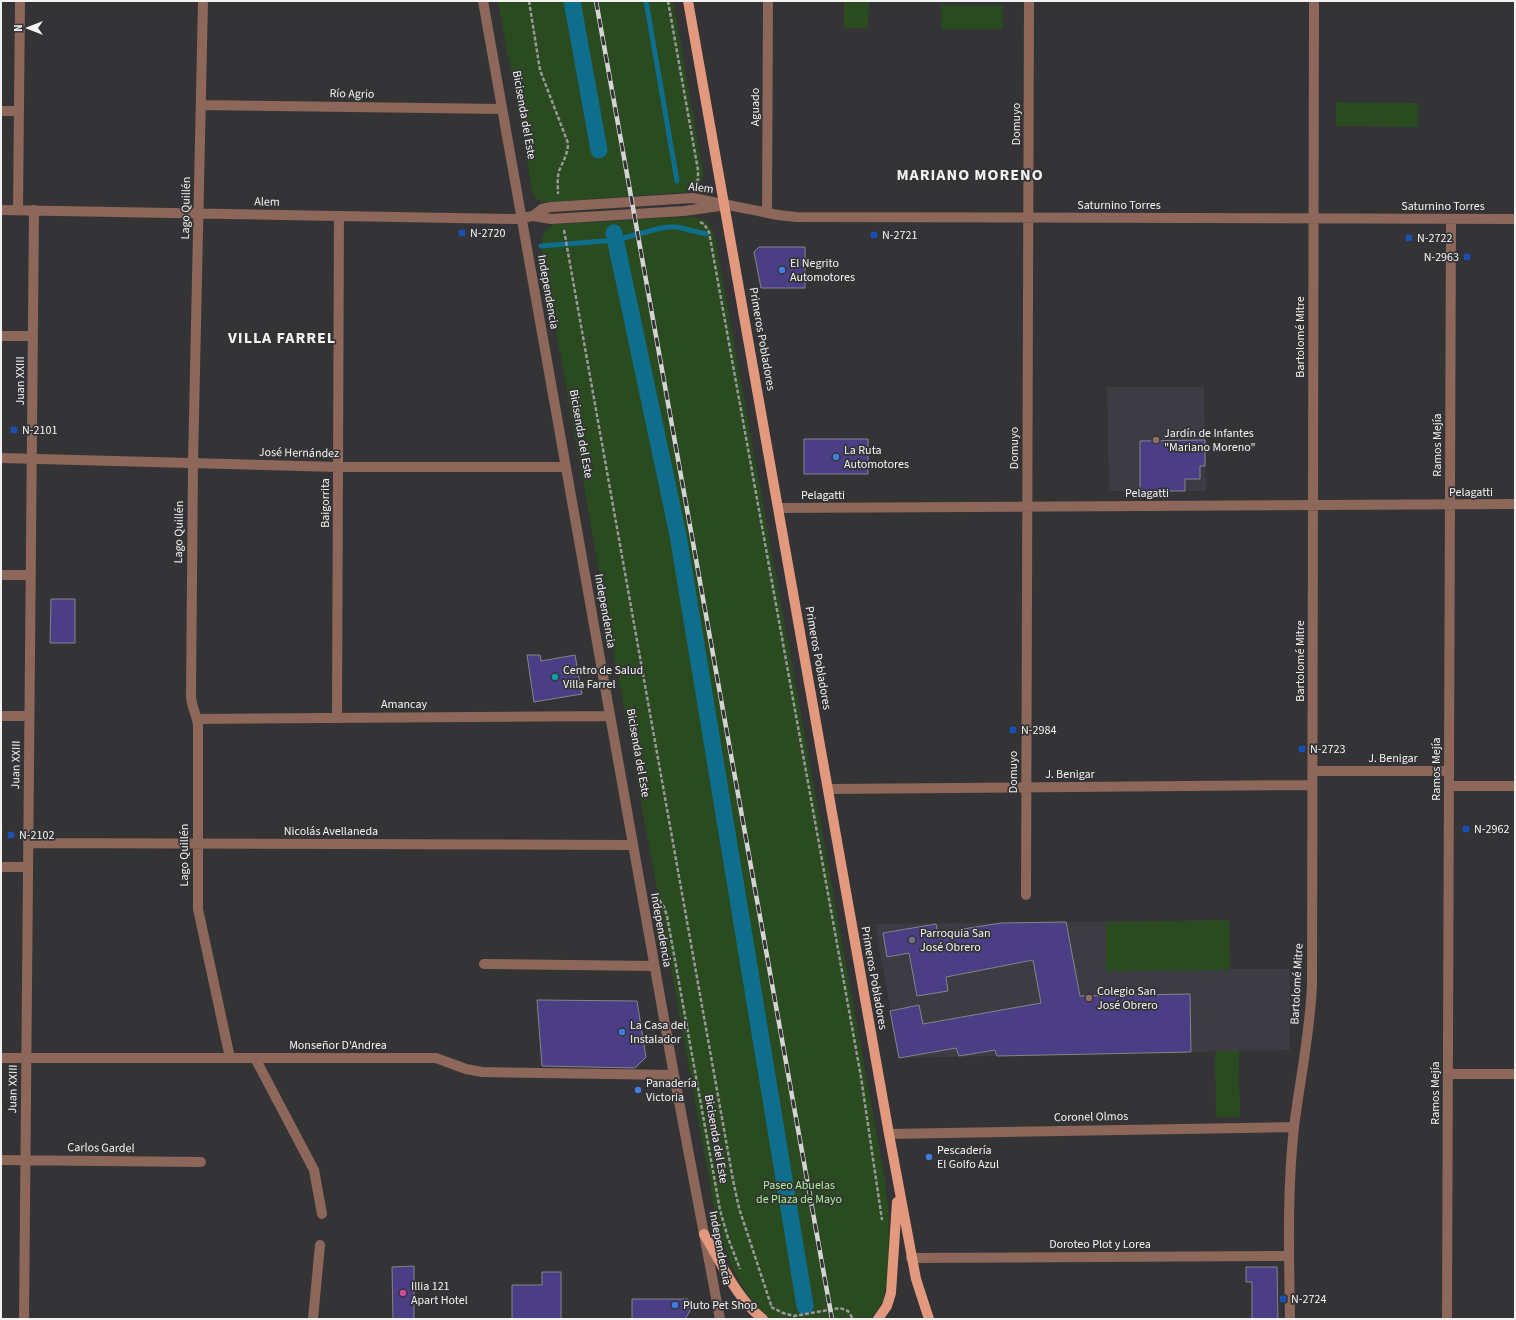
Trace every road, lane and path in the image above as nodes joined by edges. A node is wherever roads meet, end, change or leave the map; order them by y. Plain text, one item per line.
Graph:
1 (20, 1) edge
2 (204, 1) edge
3 (483, 1) edge
4 (529, 1) edge
5 (668, 1) edge
6 (688, 1) edge
7 (768, 1) edge
8 (1029, 1) edge
9 (1314, 1) edge
10 (201, 105) junction
11 (502, 109) junction
12 (1, 111) edge
13 (19, 111) junction
14 (687, 187) dead end
15 (559, 201) dead end
16 (724, 205) junction
17 (1, 210) edge
18 (18, 210) junction
19 (34, 210) junction
20 (767, 213) junction
21 (199, 214) junction
22 (339, 216) junction
23 (1028, 218) junction
24 (522, 219) junction
25 (1314, 219) junction
26 (1451, 219) junction
27 (1515, 220) edge
28 (696, 222) dead end
29 (566, 239) dead end
30 (1, 336) edge
31 (33, 336) junction
32 (1, 458) edge
33 (32, 459) junction
34 (193, 464) junction
35 (338, 467) junction
36 (566, 467) junction
37 (1515, 504) edge
38 (1313, 505) junction
39 (1450, 505) junction
40 (1027, 507) junction
41 (779, 508) junction
42 (1, 575) edge
43 (31, 575) junction
44 (1, 716) edge
45 (30, 716) junction
46 (610, 716) junction
47 (337, 718) junction
48 (197, 719) junction
49 (1312, 771) junction
50 (1449, 772) junction
51 (1312, 785) junction
52 (1449, 786) junction
53 (1515, 786) edge
54 (1026, 787) junction
55 (828, 789) junction
56 (28, 843) junction
57 (197, 843) junction
58 (633, 845) junction
59 (1, 867) edge
60 (28, 867) junction
61 (654, 891) dead end
62 (1026, 895) dead end
63 (484, 964) dead end
64 (654, 966) junction
65 (1, 1058) edge
66 (26, 1058) junction
67 (230, 1058) junction
68 (255, 1058) junction
69 (1448, 1074) junction
70 (1515, 1074) edge
71 (674, 1075) junction
72 (1294, 1127) junction
73 (889, 1134) junction
74 (1, 1160) edge
75 (26, 1160) junction
76 (201, 1162) dead end
77 (898, 1184) junction
78 (322, 1214) dead end
79 (882, 1222) dead end
80 (704, 1234) junction
81 (320, 1245) dead end
82 (1289, 1256) junction
83 (912, 1258) junction
84 (741, 1273) dead end
85 (768, 1306) dead end
86 (773, 1308) junction
87 (24, 1319) edge
88 (313, 1319) edge
89 (720, 1319) edge
90 (763, 1319) edge
91 (853, 1319) edge
92 (878, 1319) edge
93 (929, 1319) edge
94 (1290, 1319) edge
95 (1447, 1319) edge

1 - 13 street
2 - 10 street, Lago Quillén
3 - 11 street, Independencia
4 - 15 path
5 - 14 path
6 - 16 main road, Primeros Pobladores
7 - 20 street, Aguado
8 - 23 street, Domuyo
9 - 25 street, Bartolomé Mitre
10 - 11 street, Río Agrio
10 - 21 street, Lago Quillén
11 - 24 street, Independencia
12 - 13 street
13 - 18 street
16 - 20 street, Saturnino Torres
16 - 24 street, Alem
16 - 41 main road, Primeros Pobladores
17 - 18 street, Alem
18 - 19 street, Alem
19 - 21 street, Alem
19 - 31 street, Juan XXIII
20 - 23 street, Saturnino Torres
21 - 22 street, Alem
21 - 34 street, Lago Quillén
22 - 24 street, Alem
22 - 35 street, Baigorrita
23 - 25 street, Saturnino Torres
23 - 40 street, Domuyo
24 - 36 street, Independencia
25 - 26 street, Saturnino Torres
25 - 38 street, Bartolomé Mitre
26 - 27 street, Saturnino Torres
26 - 39 street, Ramos Mejía
28 - 79 path
29 - 86 path
30 - 31 street
31 - 33 street, Juan XXIII
32 - 33 street, José Hernández
33 - 34 street, José Hernández
33 - 43 street, Juan XXIII
34 - 35 street, José Hernández
34 - 48 street, Lago Quillén
35 - 36 street, José Hernández
35 - 47 street, Baigorrita
36 - 46 street, Independencia
37 - 39 street, Pelagatti
38 - 39 street, Pelagatti
38 - 40 street, Pelagatti
38 - 49 street, Bartolomé Mitre
39 - 50 street, Ramos Mejía
40 - 41 street, Pelagatti
40 - 54 street, Domuyo
41 - 55 main road, Primeros Pobladores
42 - 43 street
43 - 45 street, Juan XXIII
44 - 45 street
45 - 56 street, Juan XXIII
46 - 47 street, Amancay
46 - 58 street, Independencia
47 - 48 street, Amancay
48 - 57 street, Lago Quillén
49 - 50 street, J. Benigar
49 - 51 street, Bartolomé Mitre
50 - 52 street, Ramos Mejía
51 - 54 street, J. Benigar
51 - 72 street, Bartolomé Mitre
52 - 53 street
52 - 69 street, Ramos Mejía
54 - 55 street, J. Benigar
54 - 62 street, Domuyo
55 - 73 main road, Primeros Pobladores
56 - 57 street, Nicolás Avellaneda
56 - 60 street, Juan XXIII
57 - 58 street, Nicolás Avellaneda
57 - 67 street, Lago Quillén
58 - 64 street, Independencia
59 - 60 street
60 - 66 street, Juan XXIII
61 - 84 path, Bicisenda del Este
63 - 64 street
64 - 71 street, Independencia
65 - 66 street, Monseñor D'Andrea
66 - 67 street, Monseñor D'Andrea
66 - 75 street, Juan XXIII
67 - 68 street, Monseñor D'Andrea
68 - 71 street, Monseñor D'Andrea
68 - 78 street
69 - 70 street
69 - 95 street, Ramos Mejía
71 - 80 street, Independencia
72 - 73 street, Coronel Olmos
72 - 82 street, Bartolomé Mitre
73 - 77 main road, Primeros Pobladores
74 - 75 street, Carlos Gardel
75 - 76 street, Carlos Gardel
75 - 87 street, Juan XXIII
77 - 83 main road, Primeros Pobladores
77 - 92 main road
80 - 89 street, Independencia
80 - 90 main road
81 - 88 street
82 - 83 street, Doroteo Plot y Lorea
82 - 94 street, Bartolomé Mitre
83 - 93 main road, Primeros Pobladores
85 - 86 path
86 - 91 path

